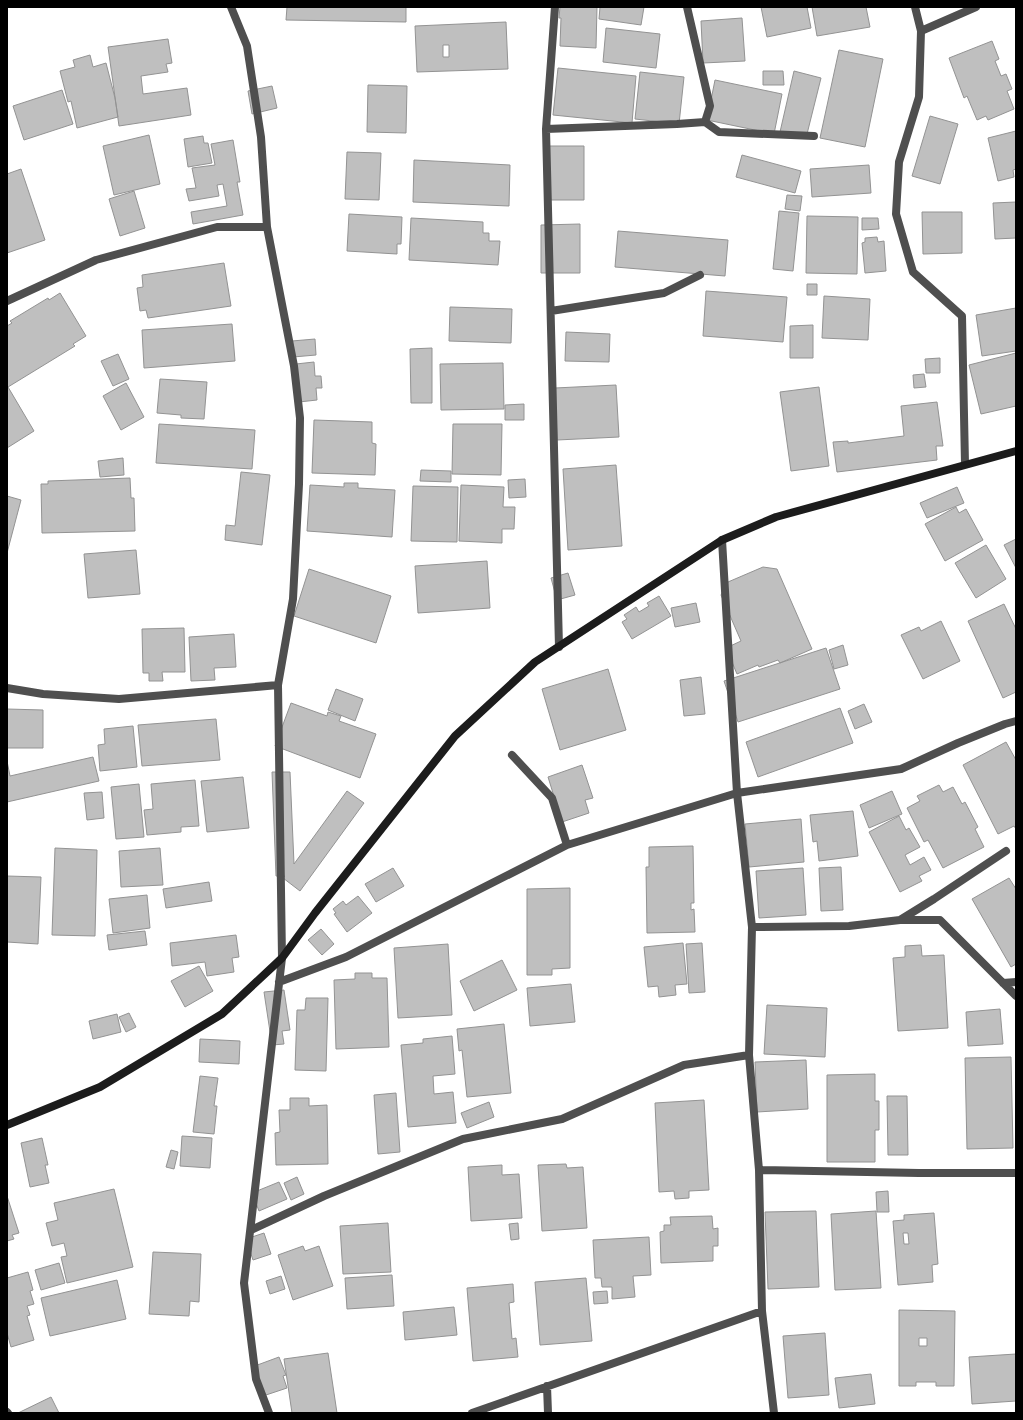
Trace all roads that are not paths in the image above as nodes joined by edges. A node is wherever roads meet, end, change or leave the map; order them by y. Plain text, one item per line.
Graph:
1 (231, 7) edge
2 (555, 7) edge
3 (687, 7) edge
4 (915, 7) edge
5 (976, 7) edge
6 (921, 31) junction
7 (705, 122) junction
8 (546, 129) junction
9 (814, 136) dead end
10 (267, 227) junction
11 (700, 276) dead end
12 (7, 301) edge
13 (551, 310) junction
14 (1016, 451) edge
15 (965, 464) junction
16 (722, 540) junction
17 (559, 647) junction
18 (278, 685) junction
19 (7, 688) edge
20 (1016, 722) edge
21 (512, 755) dead end
22 (737, 793) junction
23 (567, 845) junction
24 (1006, 851) dead end
25 (900, 920) junction
26 (752, 928) junction
27 (282, 958) junction
28 (279, 982) junction
29 (1016, 982) edge
30 (1003, 983) junction
31 (1016, 996) edge
32 (749, 1055) junction
33 (7, 1125) edge
34 (759, 1170) junction
35 (1016, 1173) edge
36 (251, 1230) junction
37 (762, 1311) junction
38 (546, 1386) junction
39 (269, 1413) edge
40 (472, 1413) edge
41 (548, 1413) edge
42 (774, 1413) edge

1 - 10 street
2 - 8 street
3 - 7 street
4 - 6 street
5 - 6 street
6 - 15 street
7 - 8 street
7 - 9 street
8 - 13 street
10 - 12 street
10 - 18 street
11 - 13 street
13 - 17 street
14 - 15 street
15 - 16 street
16 - 17 street
16 - 22 street
17 - 27 street
18 - 19 street
18 - 27 street
20 - 22 street
21 - 23 street
22 - 23 street
22 - 26 street
23 - 28 street
24 - 25 street
25 - 26 street
25 - 30 street
26 - 32 street
27 - 28 street
27 - 33 street
28 - 36 street
29 - 30 street
30 - 31 street
32 - 34 street
32 - 36 street
34 - 35 street
34 - 37 street
36 - 39 street
37 - 38 street
37 - 42 street
38 - 40 street
38 - 41 street

